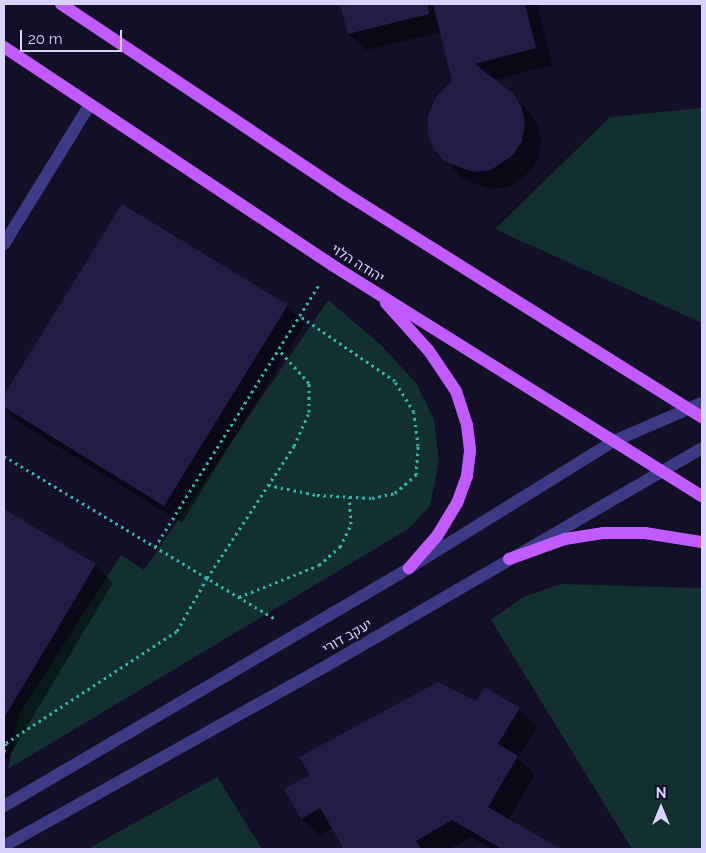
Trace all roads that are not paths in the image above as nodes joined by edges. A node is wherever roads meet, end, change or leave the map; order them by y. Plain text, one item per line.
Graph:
1 (62, 4) edge
2 (4, 47) edge
3 (90, 104) junction
4 (4, 244) edge
5 (376, 292) junction
6 (702, 403) edge
7 (688, 408) junction
8 (702, 416) edge
9 (614, 441) junction
10 (702, 448) edge
11 (660, 469) junction
12 (702, 496) edge
13 (702, 542) edge
14 (508, 559) junction
15 (408, 568) junction
16 (4, 806) edge
17 (4, 846) edge

1 - 7 main road
2 - 3 main road, יהודה הלוי
3 - 4 street
3 - 5 main road, יהודה הלוי
5 - 9 main road, יהודה הלוי
5 - 15 main road
6 - 7 street, יעקב דורי
7 - 8 main road
7 - 9 street, יעקב דורי
9 - 11 main road, יהודה הלוי
9 - 15 street, יעקב דורי
10 - 11 street, יעקב דורי
11 - 12 main road, יהודה הלוי
11 - 14 street, יעקב דורי
13 - 14 main road
14 - 17 street, יעקב דורי
15 - 16 street, יעקב דורי

